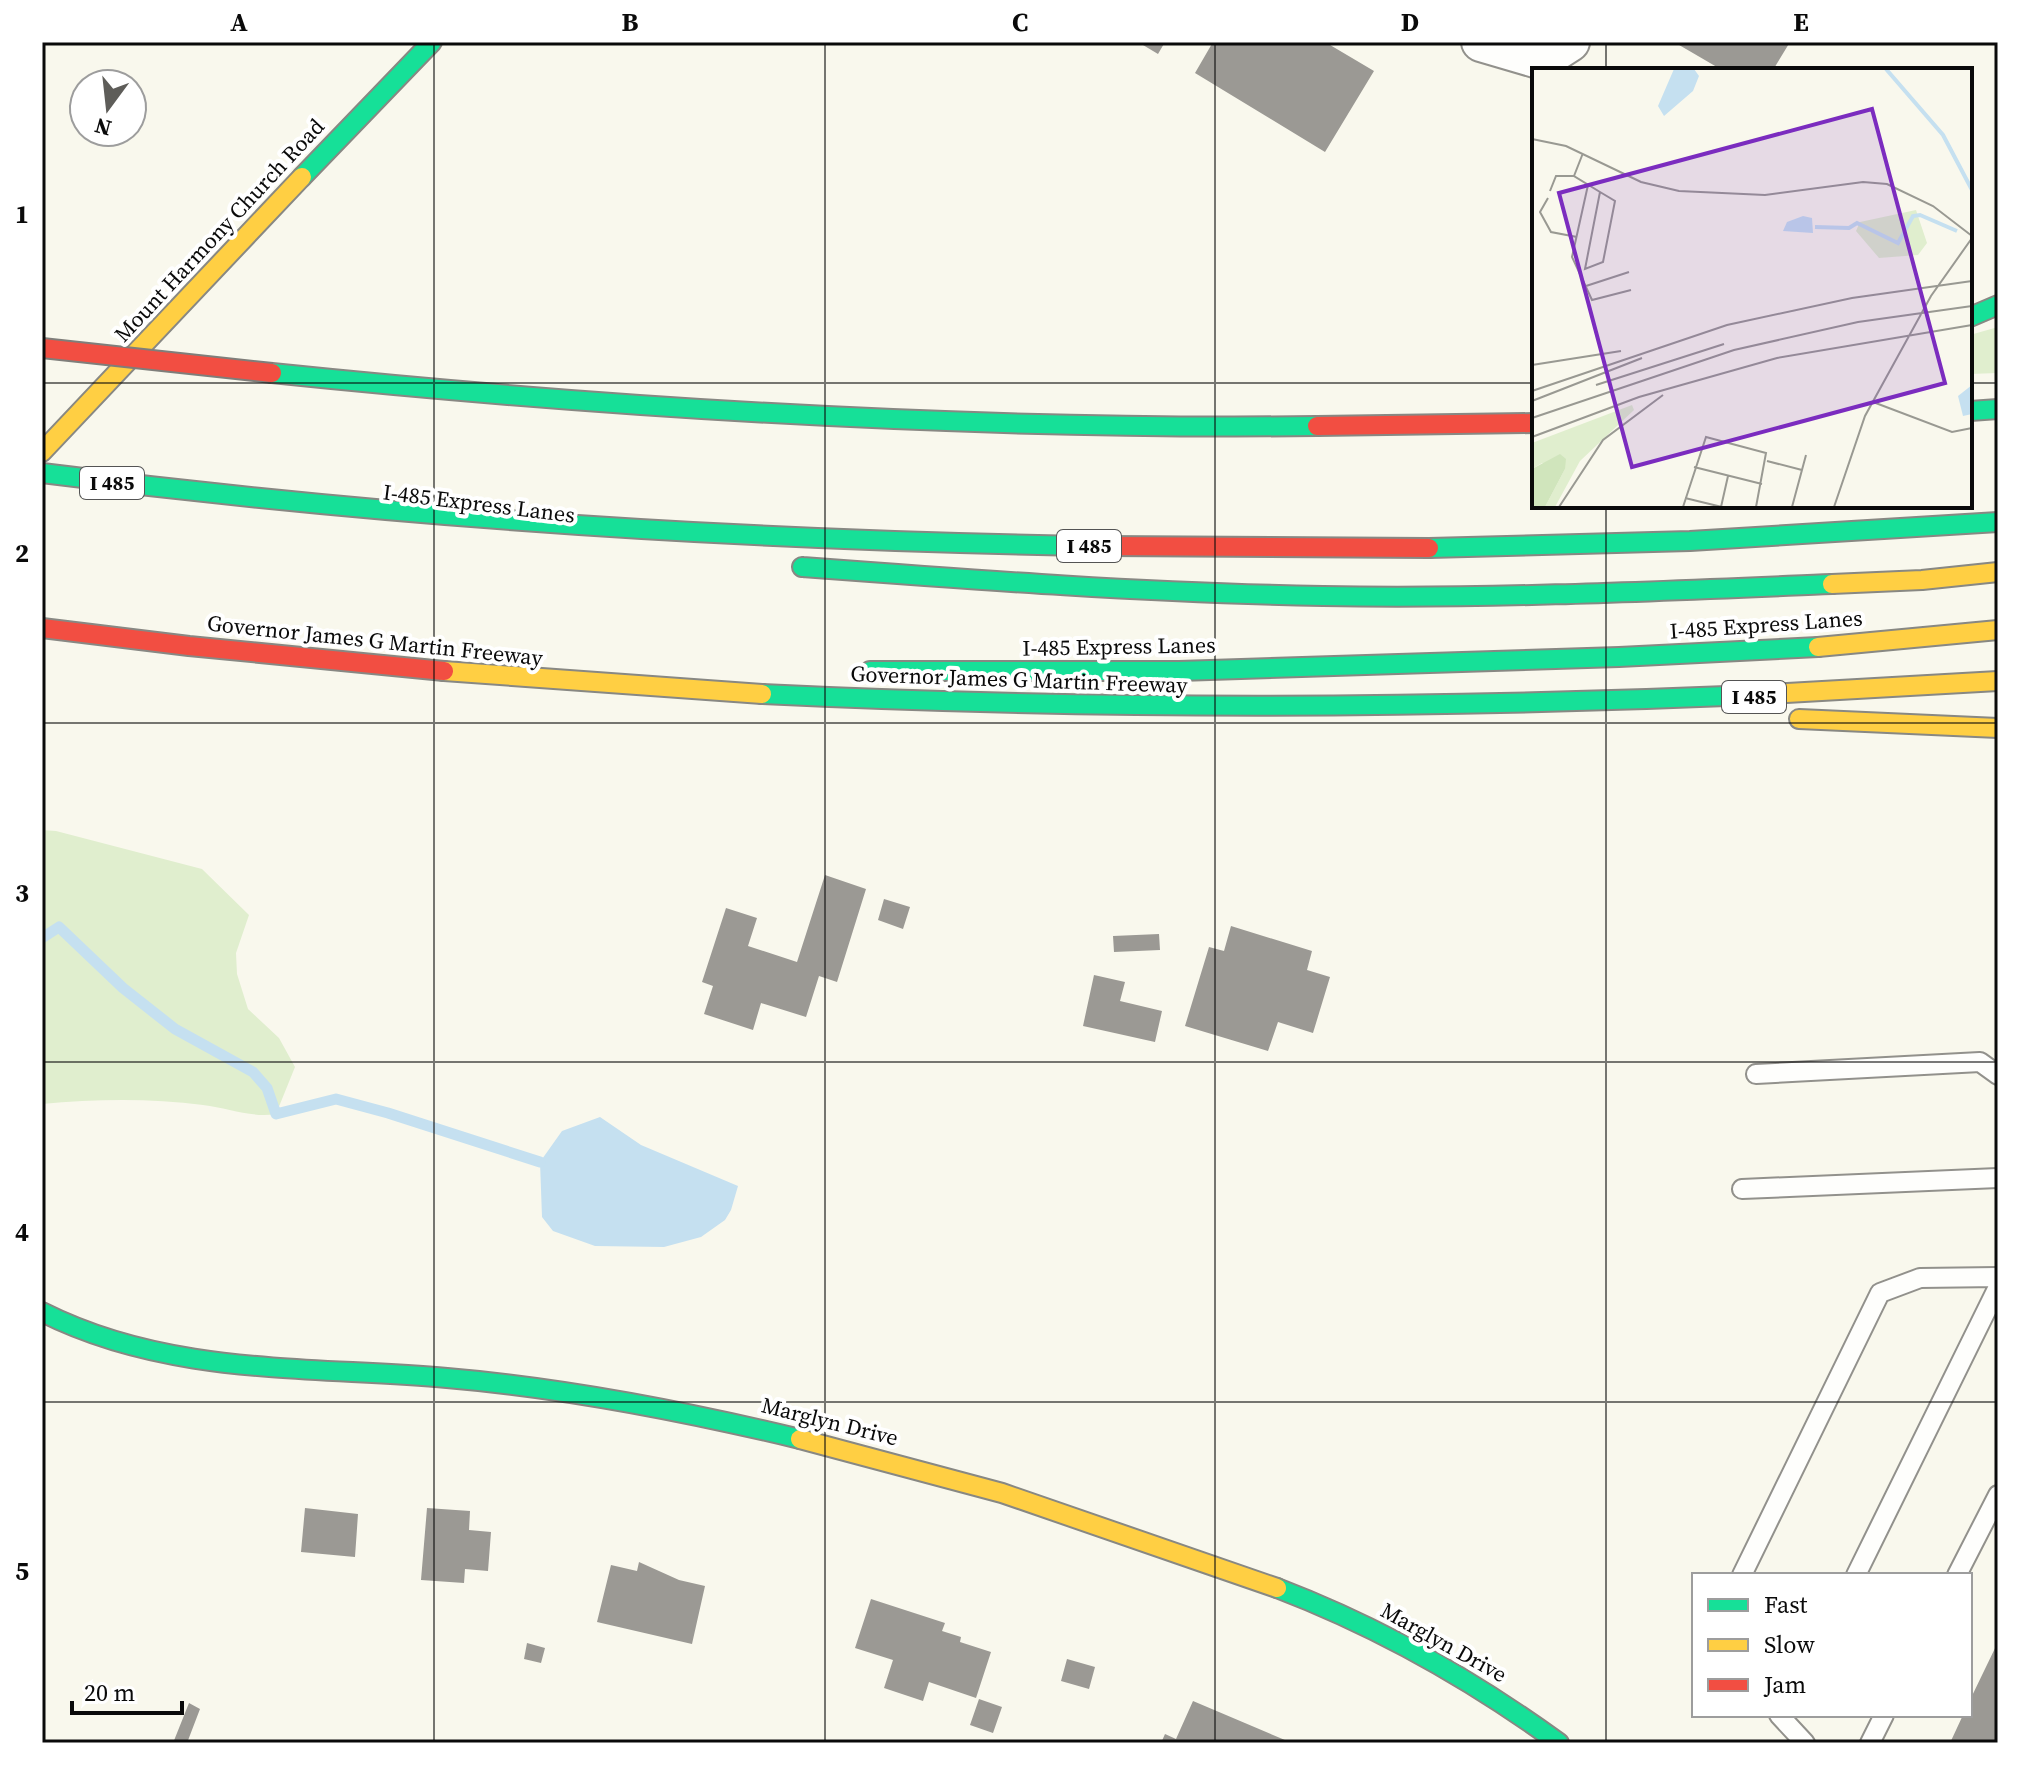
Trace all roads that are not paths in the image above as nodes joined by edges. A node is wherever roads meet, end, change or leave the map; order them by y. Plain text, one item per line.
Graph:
1 (432, 42) edge
2 (1481, 42) edge
3 (1570, 42) edge
4 (1998, 305) edge
5 (1972, 316) edge
6 (42, 348) edge
7 (1998, 409) edge
8 (1972, 411) edge
9 (1532, 422) edge
10 (42, 452) edge
11 (42, 473) edge
12 (296, 503) junction
13 (1998, 522) edge
14 (628, 546) dead end
15 (785, 566) dead end
16 (1998, 572) edge
17 (42, 628) edge
18 (1998, 630) edge
19 (240, 651) junction
20 (673, 669) dead end
21 (856, 671) dead end
22 (1998, 681) edge
23 (1509, 706) junction
24 (1714, 715) dead end
25 (1777, 718) dead end
26 (1998, 728) edge
27 (1756, 1074) dead end
28 (1998, 1075) edge
29 (1998, 1178) edge
30 (1742, 1189) dead end
31 (1998, 1277) edge
32 (1998, 1287) edge
33 (42, 1312) edge
34 (1998, 1495) edge
35 (1743, 1573) edge
36 (1857, 1573) edge
37 (1958, 1573) edge
38 (1784, 1717) edge
39 (1883, 1717) edge
40 (1559, 1743) edge
41 (1805, 1743) edge
42 (1870, 1743) edge

1 - 10 main road, Mount Harmony Church Road
2 - 3 street
4 - 5 main road
6 - 9 main road, bridge
7 - 8 main road
11 - 12 main road, I 485
12 - 13 main road, I 485
12 - 14 main road, I-485 Express Lanes / I 485
15 - 16 main road, I-485 Express Lanes / I 485
17 - 19 main road, Governor James G Martin Freeway / I 485
18 - 21 main road, I-485 Express Lanes / I 485
19 - 20 main road, I 485
19 - 23 main road, Governor James G Martin Freeway / I 485
22 - 23 main road, Governor James G Martin Freeway / I 485
23 - 24 main road
25 - 26 main road
27 - 28 lane
29 - 30 lane
31 - 35 lane
32 - 36 lane
33 - 40 main road, Marglyn Drive
34 - 37 lane
38 - 41 lane
39 - 42 lane

